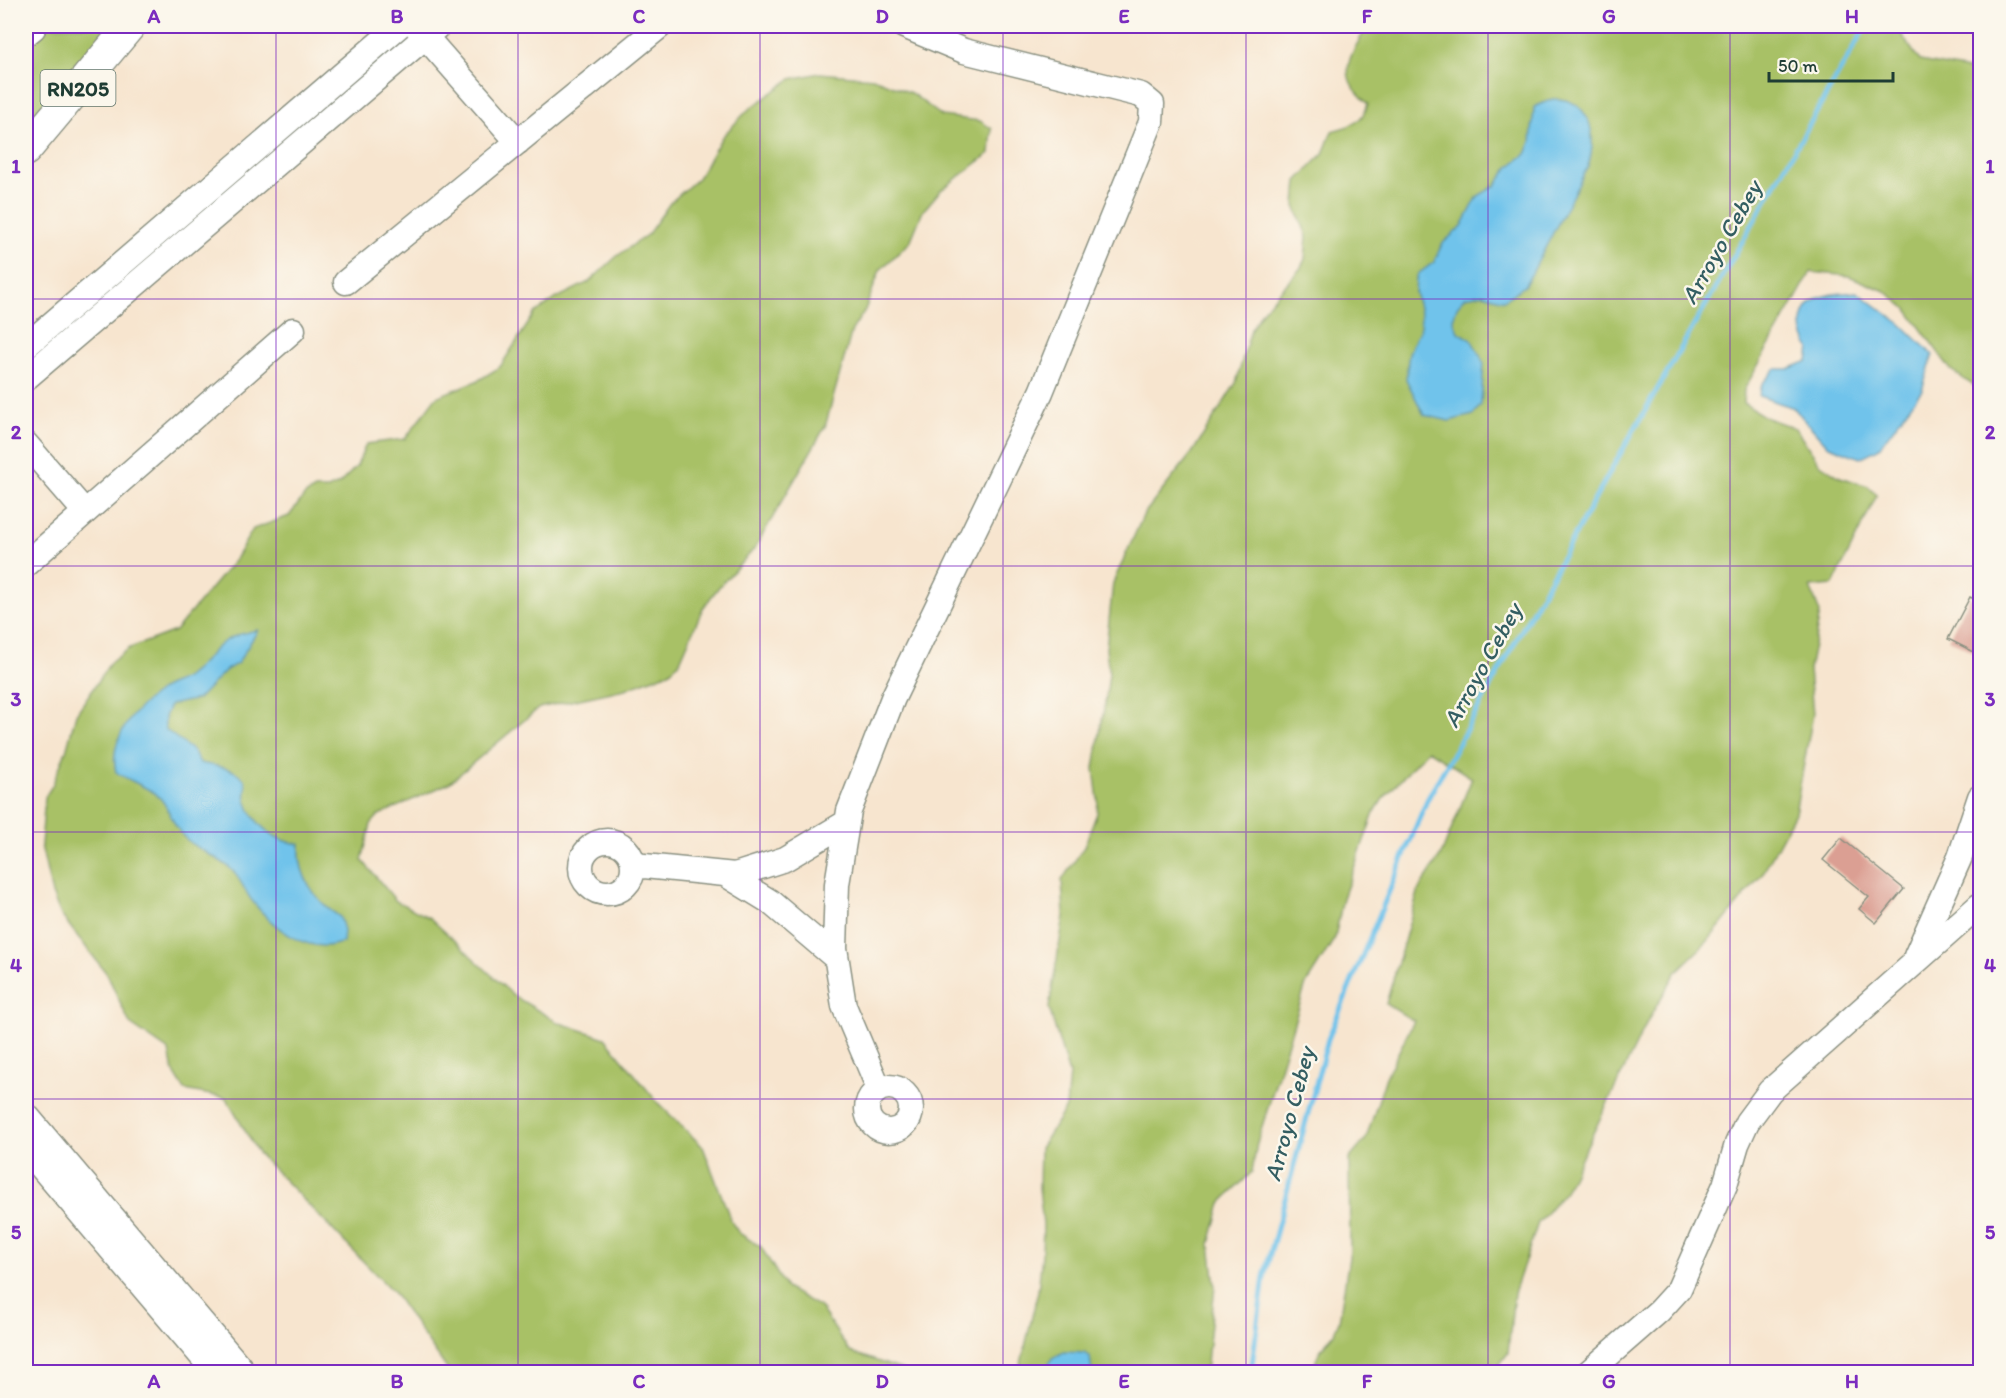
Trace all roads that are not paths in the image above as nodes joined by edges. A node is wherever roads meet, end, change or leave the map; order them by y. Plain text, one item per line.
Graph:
1 (31, 26) edge
2 (130, 26) edge
3 (399, 26) edge
4 (660, 26) edge
5 (904, 26) edge
6 (426, 29) edge
7 (26, 30) edge
8 (518, 142) junction
9 (26, 150) edge
10 (346, 282) dead end
11 (293, 330) dead end
12 (26, 346) edge
13 (26, 378) edge
14 (26, 444) edge
15 (85, 512) junction
16 (26, 564) edge
17 (1980, 797) edge
18 (848, 822) junction
19 (634, 865) dead end
20 (725, 874) junction
21 (1980, 905) edge
22 (836, 958) junction
23 (1913, 962) junction
24 (879, 1089) dead end
25 (26, 1114) edge
26 (26, 1149) edge
27 (57, 1169) junction
28 (215, 1372) edge
29 (244, 1372) edge
30 (1589, 1372) edge

1 - 7 main road
2 - 9 main road, RN205
3 - 12 street
4 - 8 street
5 - 18 street
6 - 8 street
6 - 13 street
8 - 10 street
11 - 15 street
14 - 15 street
15 - 16 street
17 - 23 street
18 - 20 street
18 - 22 street
19 - 20 street
20 - 22 street
21 - 23 street
22 - 24 street
23 - 30 street
25 - 27 street
26 - 27 street
27 - 28 street
27 - 29 street

